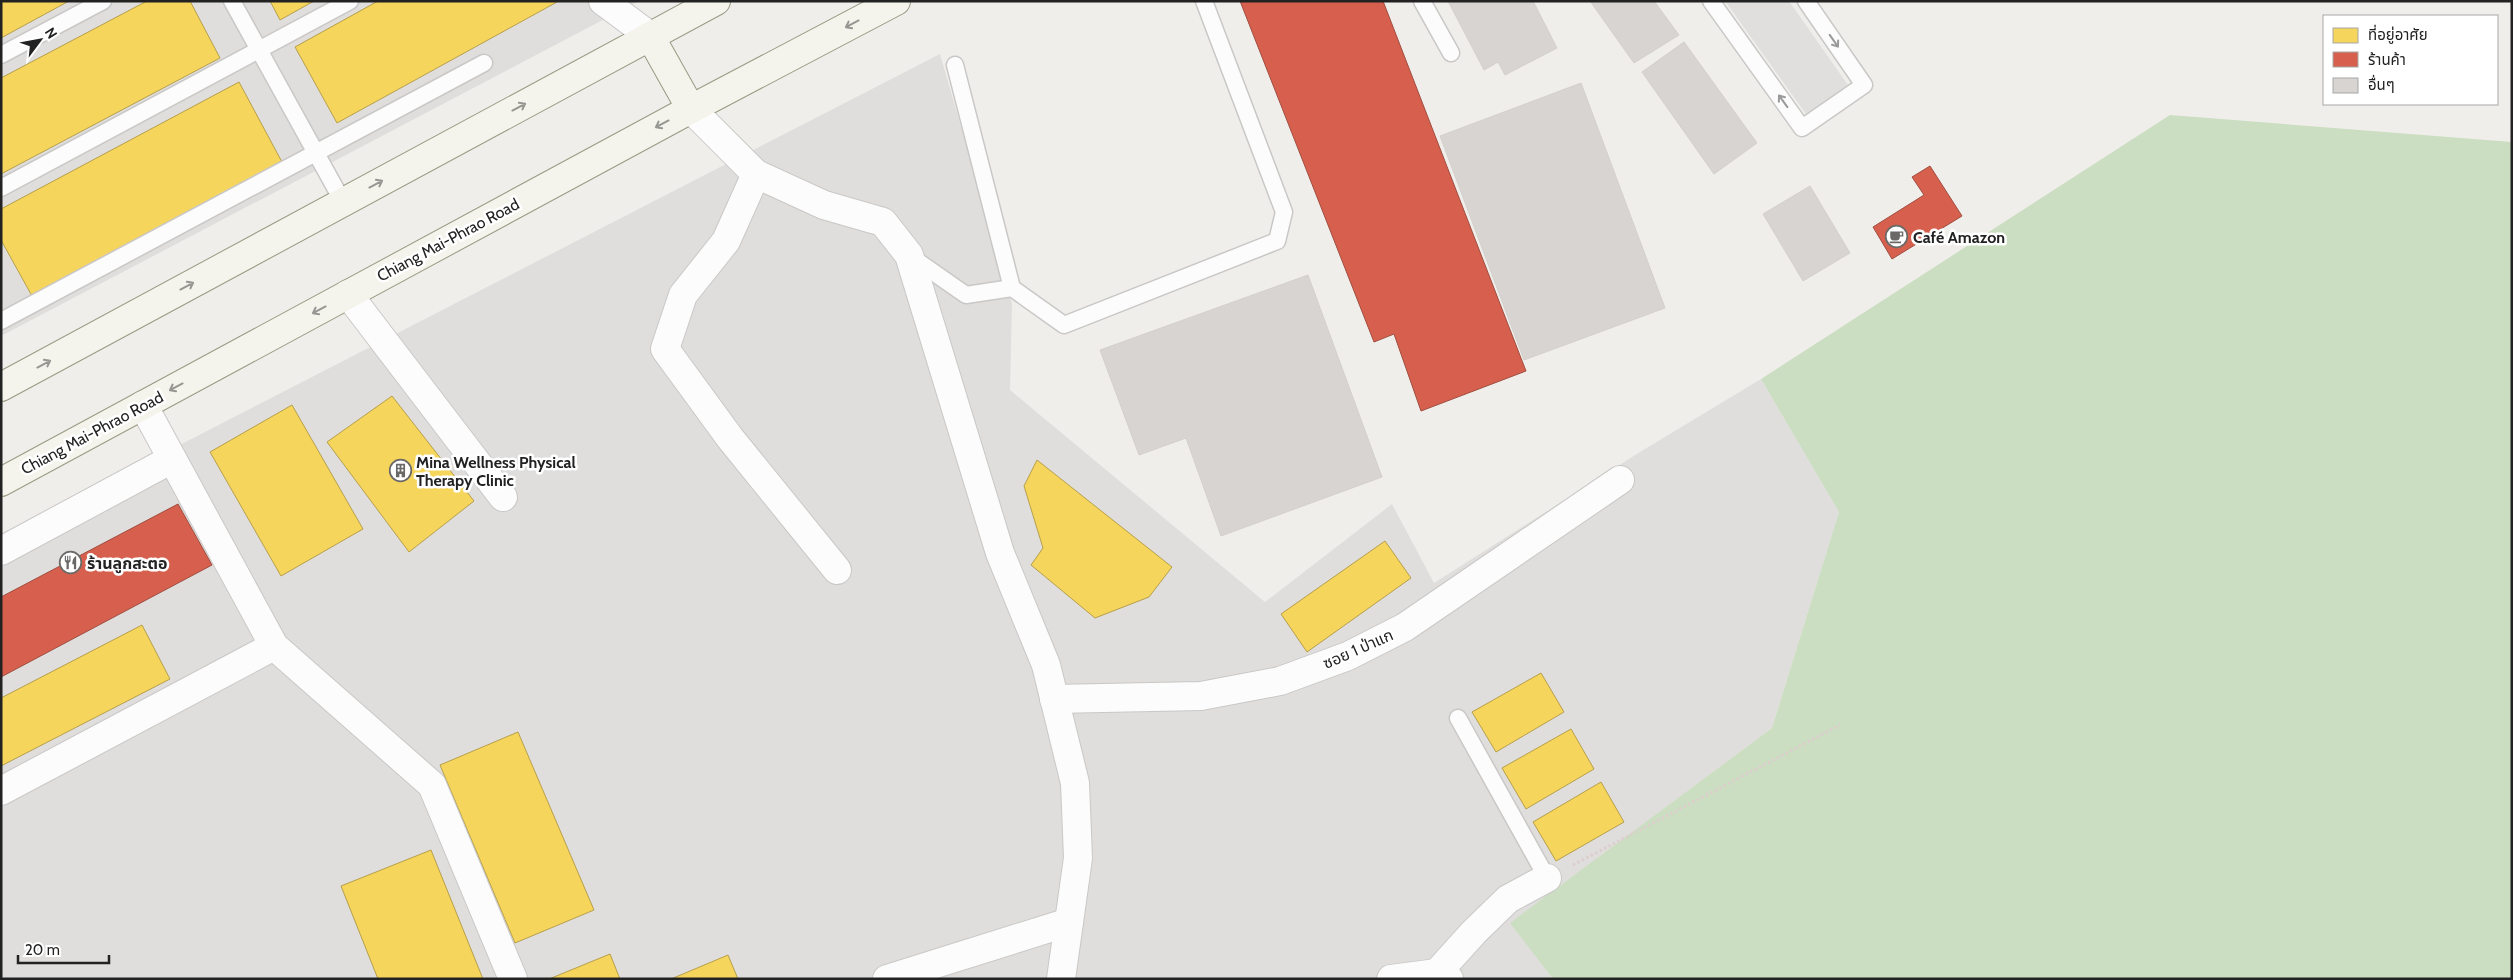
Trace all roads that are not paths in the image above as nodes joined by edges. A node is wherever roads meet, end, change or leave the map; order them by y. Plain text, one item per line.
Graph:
1 (103, 1) edge
2 (232, 1) edge
3 (350, 1) edge
4 (603, 1) edge
5 (716, 1) edge
6 (896, 1) edge
7 (1204, 1) edge
8 (1422, 1) edge
9 (1711, 1) edge
10 (1806, 1) edge
11 (650, 36) junction
12 (259, 50) junction
13 (1451, 53) dead end
14 (1, 55) edge
15 (484, 63) dead end
16 (955, 65) dead end
17 (691, 109) junction
18 (316, 153) junction
19 (756, 174) junction
20 (1, 188) edge
21 (343, 202) junction
22 (909, 255) junction
23 (1012, 288) junction
24 (348, 294) junction
25 (1, 321) edge
26 (1, 387) edge
27 (143, 405) junction
28 (172, 459) junction
29 (1620, 480) dead end
30 (1, 482) edge
31 (503, 498) dead end
32 (1, 551) edge
33 (837, 570) dead end
34 (274, 646) junction
35 (1054, 699) junction
36 (1458, 718) dead end
37 (1, 790) edge
38 (1547, 878) joint
39 (1069, 922) junction
40 (1443, 976) edge
41 (513, 979) edge
42 (887, 979) edge
43 (1062, 979) edge
44 (1391, 979) edge

1 - 14 lane
2 - 12 lane
3 - 12 lane
4 - 11 street
5 - 11 main road
6 -> 17 main road, Chiang Mai-Phrao Road
7 - 23 lane
8 - 13 lane
10 -> 9 lane
11 - 17 main road
21 -> 11 main road
12 - 18 lane
12 - 20 lane
15 - 18 lane
16 - 23 lane
17 - 19 street
17 -> 24 main road, Chiang Mai-Phrao Road
18 - 21 lane
18 - 25 lane
19 - 22 street
19 - 33 street
26 -> 21 main road
22 - 23 lane
22 - 35 street
24 -> 27 main road, Chiang Mai-Phrao Road
24 - 31 street
27 - 28 street
27 - 30 main road, Chiang Mai-Phrao Road
28 - 32 street
28 - 34 street
29 - 35 street, ซอย 1 ป่าแก
34 - 37 street
34 - 41 street
35 - 39 street
36 - 38 lane
38 - 40 street
39 - 42 street
39 - 43 street
40 - 44 street

